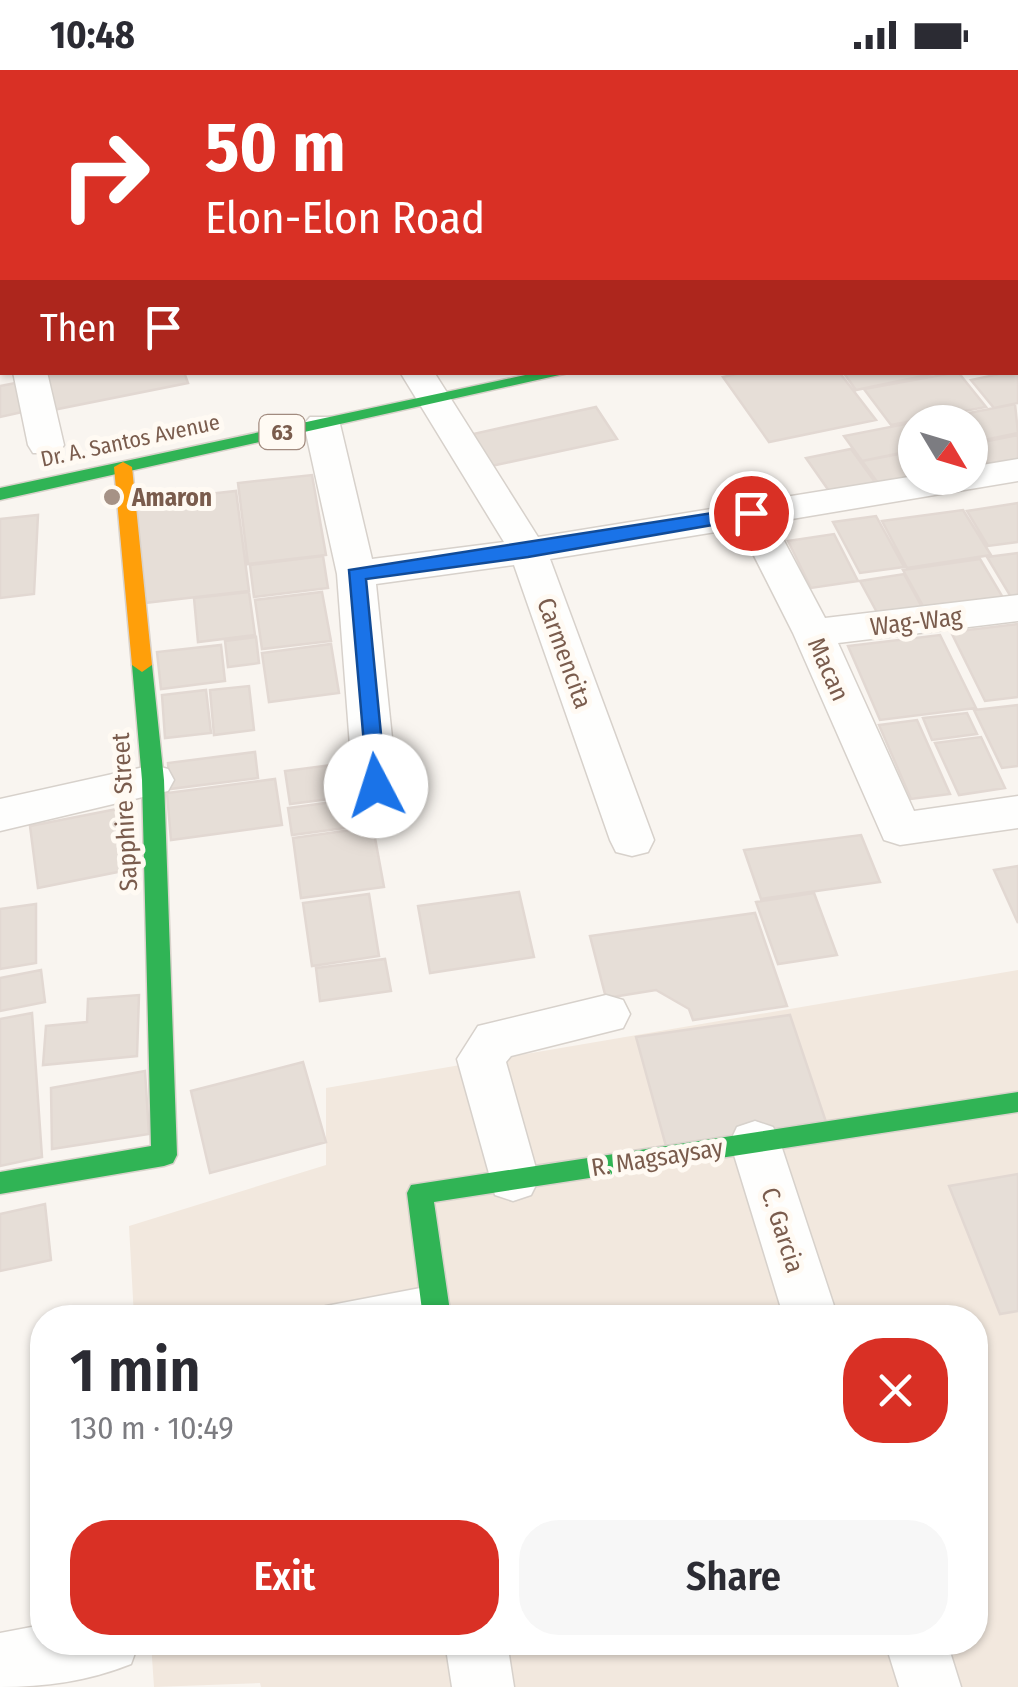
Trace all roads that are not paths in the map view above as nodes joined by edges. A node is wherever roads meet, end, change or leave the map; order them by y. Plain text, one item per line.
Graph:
1 (31, 375) edge
2 (535, 375) edge
3 (424, 386) edge
4 (322, 424) junction
5 (46, 445) dead end
6 (123, 467) junction
7 (1018, 470) edge
8 (0, 494) edge
9 (751, 513) junction
10 (528, 551) junction
11 (356, 574) junction
12 (1018, 608) edge
13 (813, 633) junction
14 (153, 780) junction
15 (376, 786) dead end
16 (1018, 812) edge
17 (0, 815) edge
18 (632, 840) dead end
19 (606, 1014) dead end
20 (1018, 1102) edge
21 (755, 1142) junction
22 (513, 1178) junction
23 (0, 1183) edge
24 (436, 1305) edge
25 (808, 1305) edge
26 (68, 1655) edge
27 (478, 1655) edge
28 (920, 1655) edge
29 (24, 1669) edge
30 (484, 1687) edge
31 (930, 1687) edge

1 - 5 street
2 - 3 street, Dr. A. Santos Avenue / 63
3 - 4 street, Dr. A. Santos Avenue / 63
3 - 10 street, Carmencita
4 - 6 street, Dr. A. Santos Avenue / 63
4 - 11 street
6 - 8 street, Dr. A. Santos Avenue / 63
6 - 14 street, Sapphire Street
7 - 9 street
9 - 10 street
9 - 13 street, Macan
10 - 11 street
10 - 18 street, Carmencita
11 - 15 street
12 - 13 street, Wag-Wag
13 - 16 street, Macan
14 - 17 street
14 - 23 street, Sapphire Street
19 - 22 street
20 - 21 street, R. Magsaysay
21 - 22 street, R. Magsaysay
21 - 25 street, C. Garcia
22 - 24 street, R. Magsaysay
26 - 29 street
27 - 30 street
28 - 31 street

